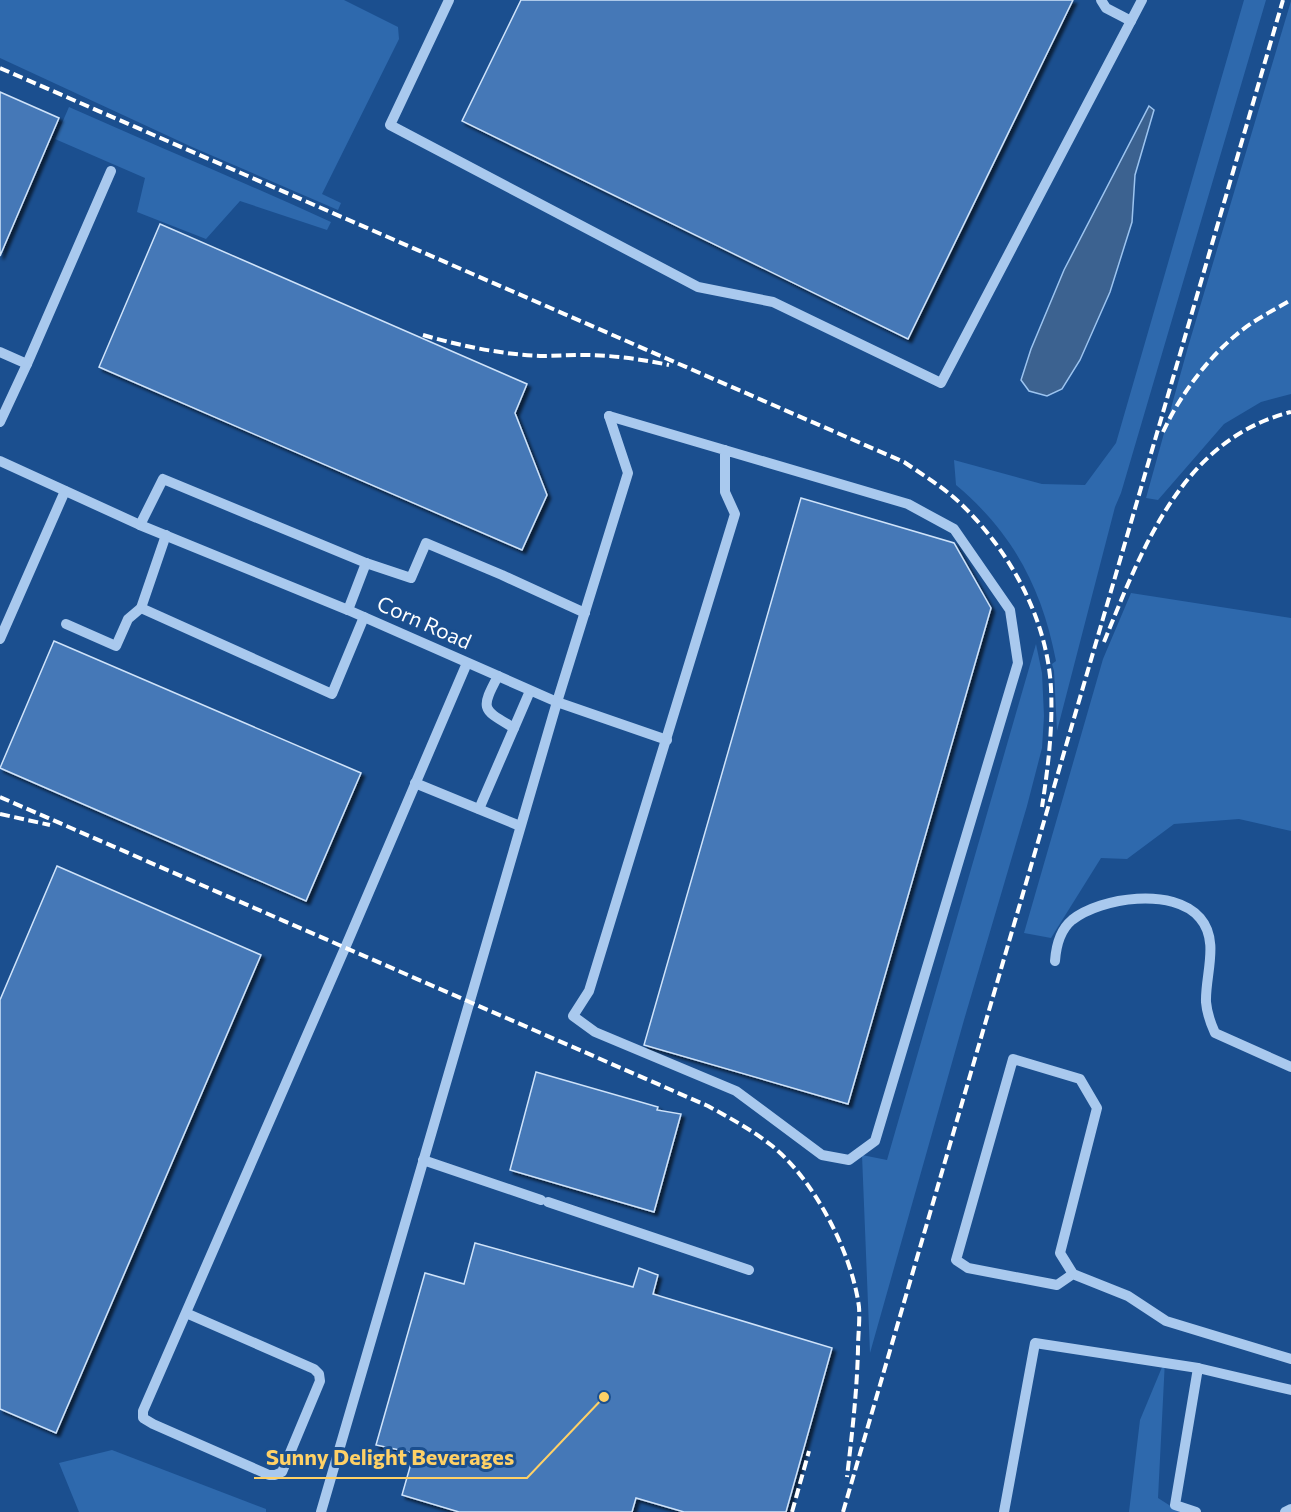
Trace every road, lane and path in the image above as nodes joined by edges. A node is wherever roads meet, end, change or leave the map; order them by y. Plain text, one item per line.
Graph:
1 (449, 0) edge
2 (1101, 0) edge
3 (1142, 0) edge
4 (1131, 21) junction
5 (111, 171) dead end
6 (0, 352) edge
7 (27, 363) junction
8 (0, 422) edge
9 (725, 450) junction
10 (1, 465) edge
11 (65, 491) junction
12 (140, 525) junction
13 (166, 535) junction
14 (366, 563) junction
15 (141, 608) junction
16 (348, 610) junction
17 (585, 613) junction
18 (363, 617) junction
19 (66, 624) dead end
20 (0, 639) edge
21 (467, 663) junction
22 (498, 676) junction
23 (530, 691) junction
24 (557, 702) junction
25 (514, 728) junction
26 (667, 740) junction
27 (416, 783) junction
28 (479, 809) junction
29 (520, 826) junction
30 (1055, 961) dead end
31 (1291, 1067) edge
32 (423, 1160) junction
33 (748, 1270) dead end
34 (1073, 1274) junction
35 (186, 1313) junction
36 (1291, 1359) edge
37 (1198, 1368) junction
38 (1291, 1390) edge
39 (1291, 1509) edge
40 (321, 1512) edge
41 (1004, 1512) edge
42 (1196, 1512) edge
43 (1285, 1512) edge

1 - 4 street
2 - 4 street
3 - 4 street
5 - 7 street
6 - 7 street
7 - 8 street
9 - 17 street
9 - 26 street
9 - 26 street
10 - 11 street, Corn Road
11 - 12 street, Corn Road
11 - 20 street
12 - 13 street, Corn Road
12 - 14 street
13 - 15 street
13 - 16 street, Corn Road
14 - 16 street
14 - 17 street
15 - 18 street
15 - 19 street
16 - 18 street, Corn Road
17 - 24 street
18 - 21 street, Corn Road
21 - 22 street, Corn Road
21 - 27 street
22 - 23 street, Corn Road
22 - 25 street
23 - 24 street, Corn Road
23 - 25 street
24 - 26 street, Corn Road
24 - 29 street
25 - 28 street
27 - 28 street
27 - 35 street
28 - 29 street
29 - 32 street
30 - 31 street
32 - 33 street
32 - 40 street
34 - 34 street
34 - 36 street
35 - 35 street
37 - 38 street
37 - 41 street
37 - 42 street
39 - 43 street

